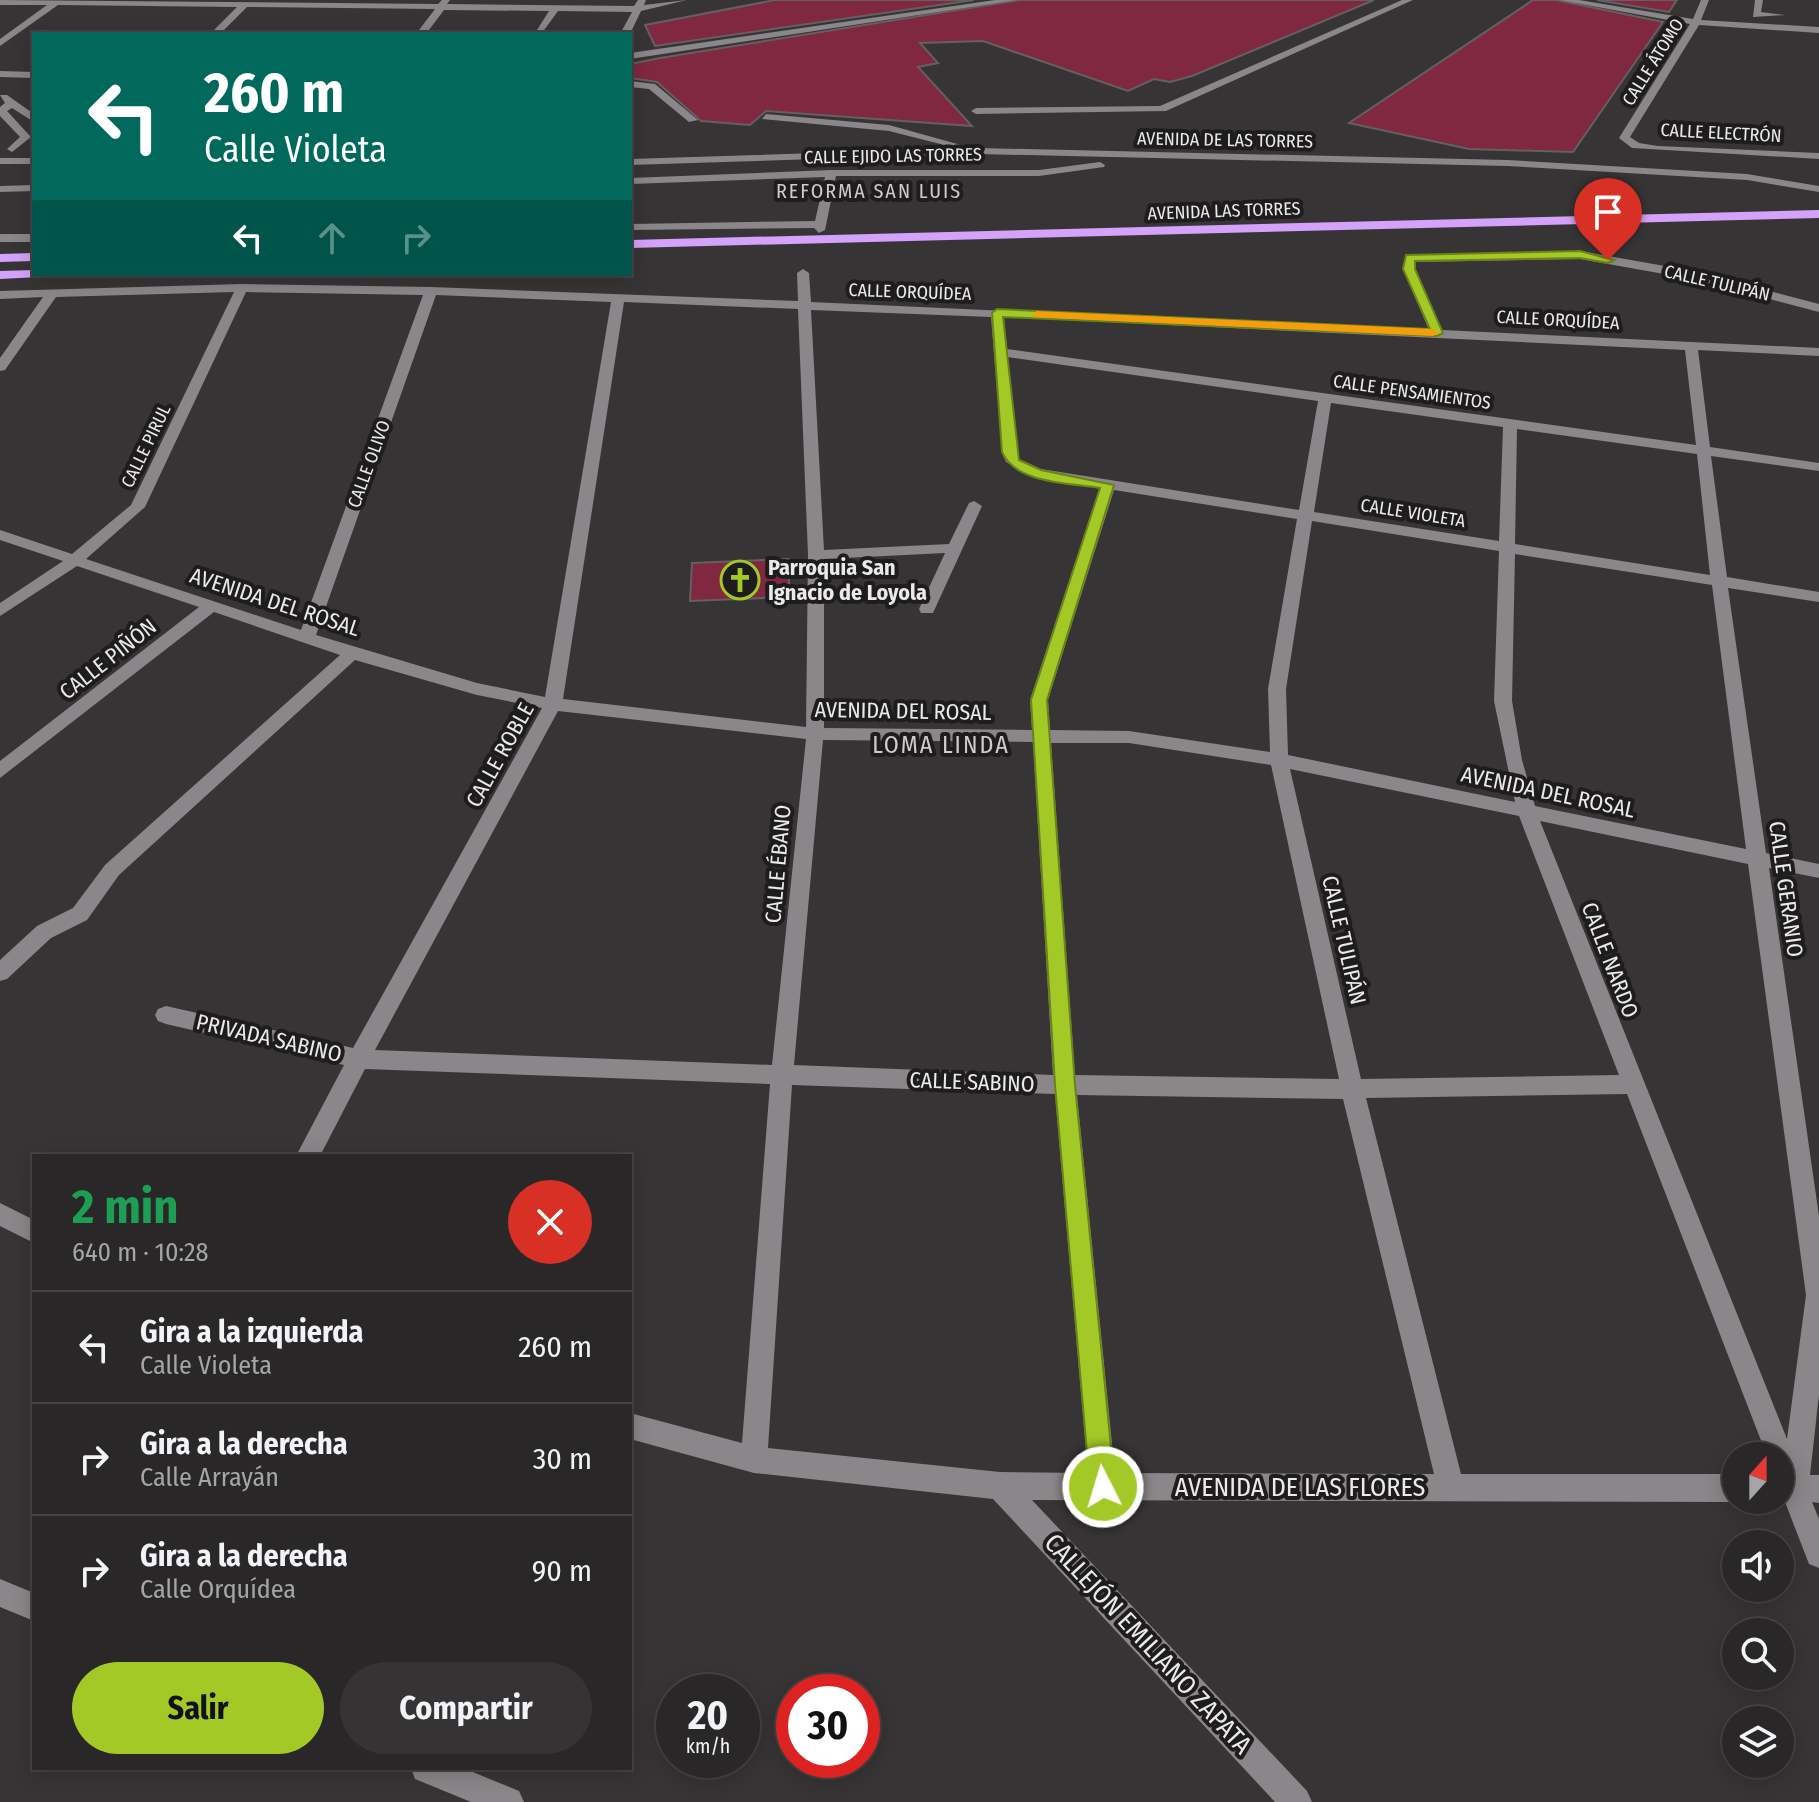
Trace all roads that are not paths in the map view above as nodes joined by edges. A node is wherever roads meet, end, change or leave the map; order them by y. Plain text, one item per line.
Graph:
1 (683, 0) edge
2 (1013, 0) edge
3 (1409, 0) edge
4 (1563, 0) edge
5 (1705, 0) edge
6 (1759, 0) edge
7 (59, 1) edge
8 (0, 2) edge
9 (246, 3) edge
10 (444, 3) edge
11 (640, 4) edge
12 (555, 8) junction
13 (1796, 15) dead end
14 (1696, 22) junction
15 (542, 30) dead end
16 (1819, 30) edge
17 (217, 32) edge
18 (422, 32) edge
19 (626, 32) edge
20 (0, 43) edge
21 (632, 56) edge
22 (0, 74) edge
23 (32, 75) edge
24 (632, 84) edge
25 (0, 94) edge
26 (12, 103) junction
27 (976, 111) dead end
28 (766, 117) dead end
29 (32, 118) edge
30 (693, 120) dead end
31 (1624, 138) joint
32 (0, 141) edge
33 (12, 149) junction
34 (979, 151) junction
35 (1819, 156) edge
36 (1156, 157) junction
37 (0, 161) edge
38 (29, 161) edge
39 (632, 162) edge
40 (831, 173) junction
41 (632, 181) edge
42 (32, 188) edge
43 (0, 189) edge
44 (1819, 189) edge
45 (1819, 204) edge
46 (1819, 214) edge
47 (1576, 220) junction
48 (632, 227) edge
49 (1803, 231) dead end
50 (0, 238) edge
51 (32, 238) edge
52 (632, 244) edge
53 (32, 247) edge
54 (0, 248) edge
55 (632, 256) edge
56 (32, 257) edge
57 (0, 258) edge
58 (32, 271) edge
59 (0, 272) edge
60 (803, 273) dead end
61 (242, 288) junction
62 (431, 291) junction
63 (0, 295) edge
64 (51, 295) junction
65 (618, 300) junction
66 (802, 307) junction
67 (1819, 308) edge
68 (997, 313) junction
69 (1437, 333) junction
70 (1691, 344) junction
71 (1000, 352) junction
72 (1819, 352) edge
73 (0, 367) edge
74 (1325, 397) junction
75 (1510, 424) junction
76 (1704, 453) junction
77 (1819, 467) edge
78 (1108, 485) junction
79 (974, 506) dead end
80 (1303, 516) junction
81 (0, 535) edge
82 (954, 548) junction
83 (1505, 549) junction
84 (816, 555) junction
85 (75, 560) junction
86 (1719, 581) junction
87 (1819, 597) edge
88 (210, 607) junction
89 (927, 609) dead end
90 (0, 611) edge
91 (307, 638) junction
92 (352, 653) junction
93 (553, 704) junction
94 (815, 734) junction
95 (1040, 737) junction
96 (1279, 760) junction
97 (0, 771) edge
98 (1527, 812) junction
99 (1757, 859) junction
100 (1819, 871) edge
101 (0, 973) edge
102 (166, 1015) dead end
103 (359, 1059) junction
104 (782, 1075) junction
105 (1633, 1084) junction
106 (1065, 1085) junction
107 (1352, 1089) junction
108 (309, 1154) edge
109 (0, 1214) edge
110 (32, 1231) edge
111 (632, 1427) edge
112 (754, 1460) junction
113 (1000, 1486) junction
114 (1451, 1486) junction
115 (1103, 1487) junction
116 (1722, 1488) edge
117 (1798, 1488) edge
118 (1819, 1554) edge
119 (0, 1593) edge
120 (32, 1606) edge
121 (431, 1770) edge
122 (508, 1802) edge
123 (1296, 1802) edge

1 - 11 street
2 - 21 street
3 - 27 street
4 - 14 street
5 - 14 street, CALLE ÁTOMO
6 - 13 street
7 - 8 street
7 - 9 street
7 - 20 street
9 - 10 street
9 - 17 street
10 - 12 street
10 - 18 street
11 - 12 street
11 - 19 street
12 - 15 street
14 - 16 street
14 - 31 street, CALLE ÁTOMO
22 - 23 street
24 - 30 street
25 - 26 street
26 - 29 street
26 - 33 street
28 - 34 street
31 - 35 street, CALLE ELECTRÓN
32 - 33 street
33 - 38 street
34 - 36 street, AVENIDA DE LAS TORRES
34 - 39 street, AVENIDA DE LAS TORRES
36 - 40 street, CALLE EJIDO LAS TORRES
36 - 44 street, AVENIDA DE LAS TORRES
37 - 38 street
40 - 41 street, CALLE EJIDO LAS TORRES
40 - 48 street
42 - 43 street
45 - 47 highway
46 - 47 highway, AVENIDA LAS TORRES
47 - 52 highway, AVENIDA LAS TORRES
49 - 55 highway, AVENIDA LAS TORRES
50 - 51 street
53 - 54 highway
56 - 57 highway
58 - 59 highway
60 - 66 street, CALLE ÉBANO
61 - 62 street, CALLE ORQUÍDEA
61 - 64 street, CALLE ORQUÍDEA
61 - 85 street, CALLE PIRUL
62 - 65 street, CALLE ORQUÍDEA
62 - 91 street, CALLE OLIVO
63 - 64 street, CALLE ORQUÍDEA
64 - 73 street
65 - 66 street, CALLE ORQUÍDEA
65 - 93 street, CALLE ROBLE
66 - 68 street, CALLE ORQUÍDEA
66 - 84 street, CALLE ÉBANO
67 - 69 street, CALLE TULIPÁN
68 - 69 street, CALLE ORQUÍDEA
68 - 71 street
69 - 70 street, CALLE ORQUÍDEA
70 - 72 street, CALLE ORQUÍDEA
70 - 76 street, CALLE GERANIO
71 - 74 street, CALLE PENSAMIENTOS
71 - 78 street, CALLE VIOLETA
74 - 75 street, CALLE PENSAMIENTOS
74 - 80 street, CALLE TULIPÁN
75 - 76 street, CALLE PENSAMIENTOS
75 - 83 street, CALLE NARDO
76 - 77 street, CALLE PENSAMIENTOS
76 - 86 street, CALLE GERANIO
78 - 80 street, CALLE VIOLETA
78 - 95 street
79 - 82 street
80 - 83 street, CALLE VIOLETA
80 - 96 street, CALLE TULIPÁN
81 - 85 street, AVENIDA DEL ROSAL
82 - 84 street
82 - 89 street
83 - 86 street, CALLE VIOLETA
83 - 98 street, CALLE NARDO
84 - 94 street, CALLE ÉBANO
85 - 88 street, AVENIDA DEL ROSAL
85 - 90 street, CALLE PIRUL
86 - 87 street, CALLE VIOLETA
86 - 99 street, CALLE GERANIO
88 - 91 street, AVENIDA DEL ROSAL
88 - 97 street, CALLE PIÑÓN
91 - 92 street, AVENIDA DEL ROSAL
92 - 93 street, AVENIDA DEL ROSAL
92 - 101 street
93 - 94 street, AVENIDA DEL ROSAL
93 - 103 street, CALLE ROBLE
94 - 95 street, AVENIDA DEL ROSAL
94 - 104 street, CALLE ÉBANO
95 - 96 street, AVENIDA DEL ROSAL
95 - 106 street
96 - 98 street, AVENIDA DEL ROSAL
96 - 107 street, CALLE TULIPÁN
98 - 99 street, AVENIDA DEL ROSAL
98 - 105 street, CALLE NARDO
99 - 100 street, AVENIDA DEL ROSAL
99 - 117 street, CALLE GERANIO
102 - 103 street, PRIVADA SABINO
103 - 104 street, CALLE SABINO
103 - 108 street, PRIVADA SABINO
104 - 106 street, CALLE SABINO
104 - 112 street, CALLE ÉBANO
105 - 107 street, CALLE SABINO
105 - 117 street, CALLE NARDO
106 - 107 street, CALLE SABINO
106 - 115 street
107 - 114 street, CALLE TULIPÁN
109 - 110 street
111 - 112 street, AVENIDA DE LAS FLORES
112 - 113 street, AVENIDA DE LAS FLORES
113 - 115 street, AVENIDA DE LAS FLORES
113 - 123 street, CALLEJÓN EMILIANO ZAPATA
114 - 115 street, AVENIDA DE LAS FLORES
114 - 116 street, AVENIDA DE LAS FLORES
117 - 118 street, CALLE NARDO
119 - 120 street
121 - 122 street

